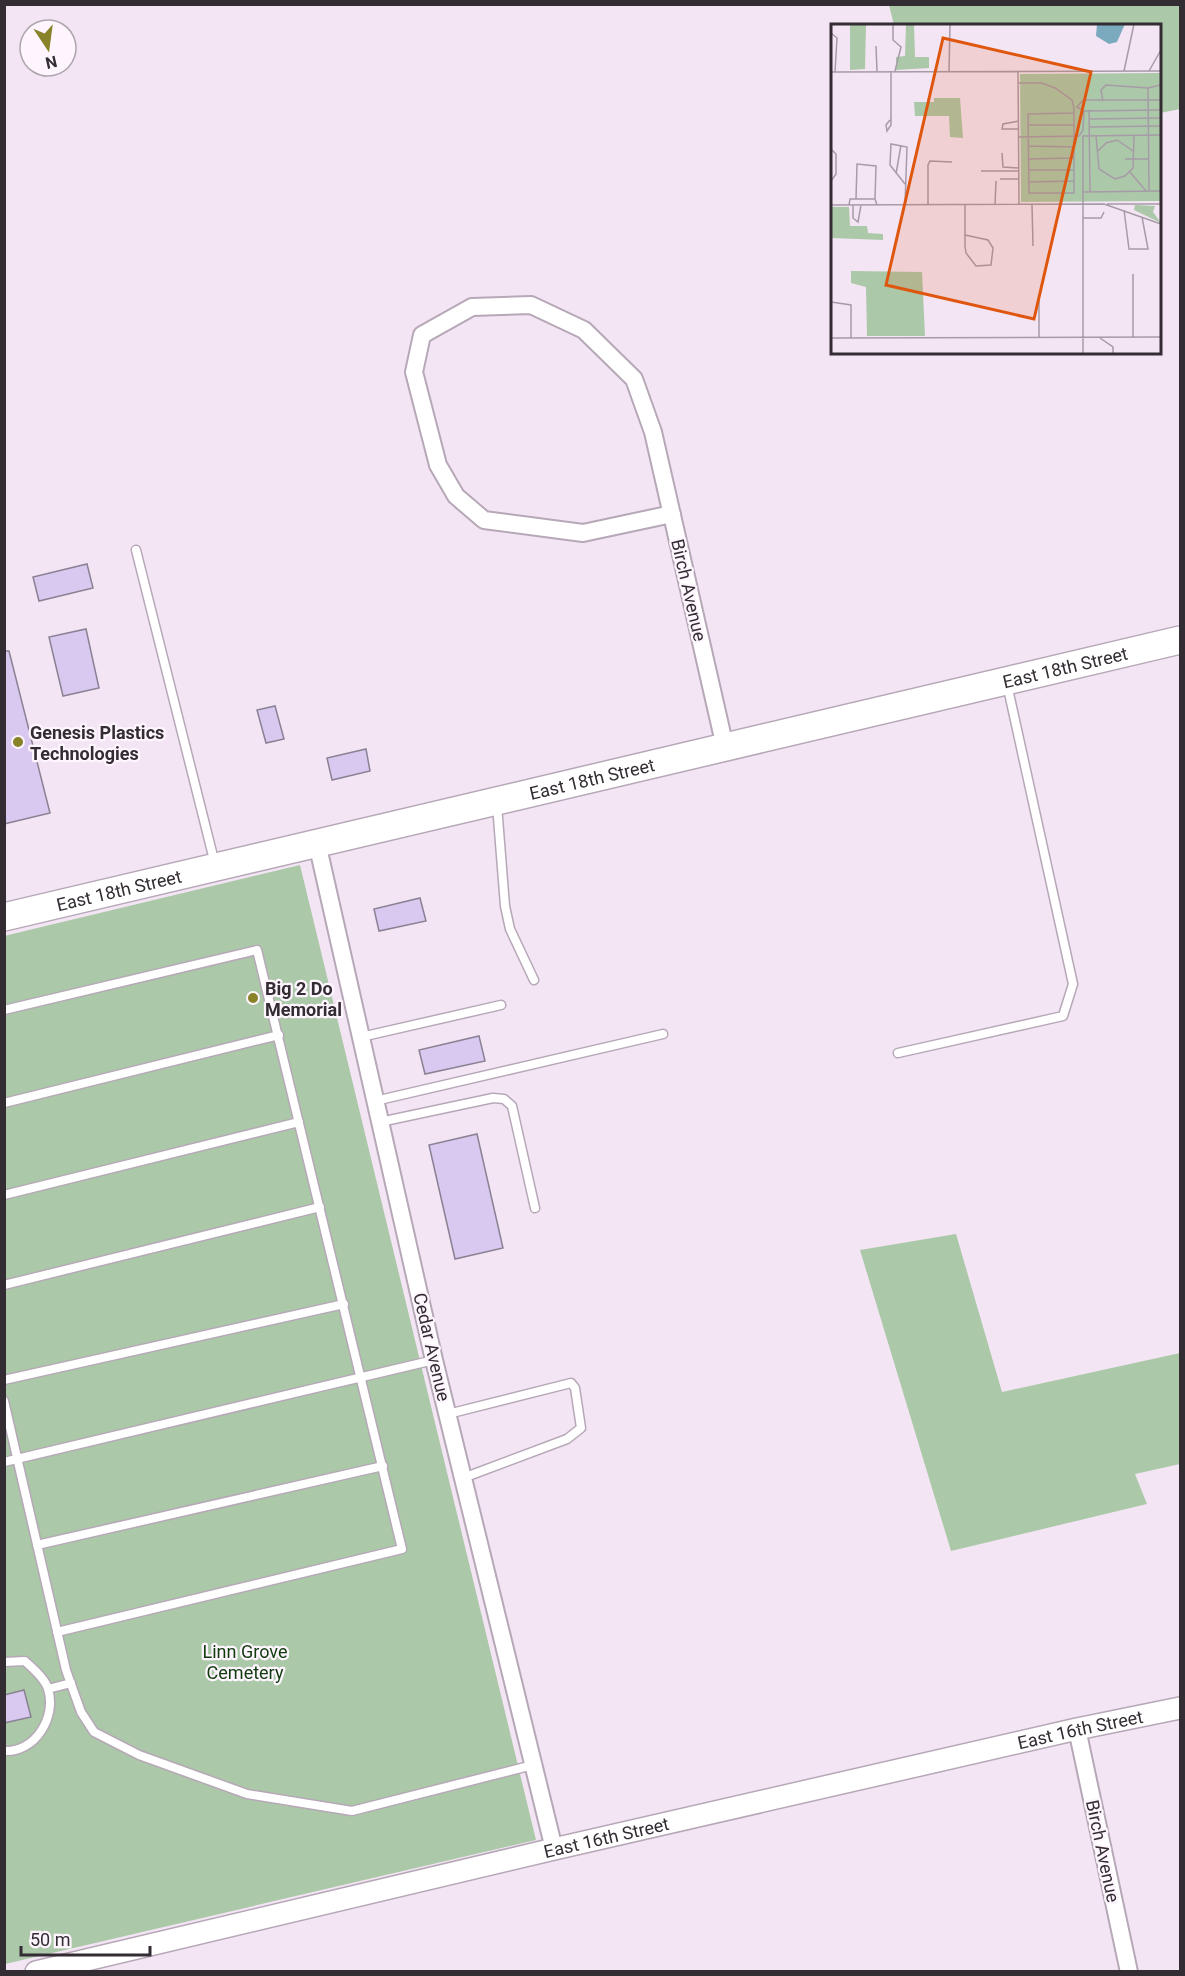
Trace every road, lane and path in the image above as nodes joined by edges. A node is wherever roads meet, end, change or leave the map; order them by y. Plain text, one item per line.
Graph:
1 (672, 514) junction
2 (136, 550) dead end
3 (1180, 642) edge
4 (1006, 681) junction
5 (725, 747) junction
6 (496, 801) junction
7 (316, 843) junction
8 (216, 867) junction
9 (4, 917) edge
10 (534, 980) dead end
11 (501, 1005) dead end
12 (4, 1010) edge
13 (663, 1034) dead end
14 (279, 1035) junction
15 (361, 1037) junction
16 (898, 1053) dead end
17 (375, 1101) junction
18 (4, 1103) edge
19 (299, 1122) junction
20 (380, 1122) junction
21 (4, 1195) edge
22 (320, 1207) junction
23 (535, 1208) dead end
24 (4, 1285) edge
25 (344, 1304) junction
26 (434, 1360) junction
27 (362, 1377) junction
28 (4, 1380) edge
29 (4, 1401) edge
30 (448, 1414) junction
31 (18, 1459) junction
32 (4, 1462) edge
33 (383, 1466) junction
34 (463, 1478) junction
35 (38, 1545) junction
36 (57, 1632) junction
37 (4, 1662) edge
38 (71, 1683) junction
39 (48, 1689) junction
40 (1180, 1708) edge
41 (1077, 1729) junction
42 (4, 1751) edge
43 (533, 1765) junction
44 (554, 1850) junction
45 (36, 1971) edge
46 (1129, 1971) edge

1 - 1 street, Birch Avenue
1 - 5 street, Birch Avenue
2 - 8 lane
3 - 4 main road, East 18th Street
4 - 5 main road, East 18th Street
4 - 16 lane
5 - 6 main road, East 18th Street
6 - 7 main road, East 18th Street
6 - 10 lane
7 - 8 main road, East 18th Street
7 - 15 street, Cedar Avenue
8 - 9 main road, East 18th Street
11 - 15 lane
12 - 14 lane
13 - 17 lane
14 - 18 lane
14 - 19 lane
15 - 17 street, Cedar Avenue
17 - 20 street, Cedar Avenue
19 - 21 lane
19 - 22 lane
20 - 23 lane
20 - 26 street, Cedar Avenue
22 - 24 lane
22 - 25 lane
25 - 27 lane
25 - 28 lane
26 - 27 lane
26 - 30 street, Cedar Avenue
27 - 31 lane
27 - 33 lane
29 - 31 lane
30 - 34 street, Cedar Avenue
30 - 34 lane
31 - 32 lane
31 - 35 lane
33 - 35 lane
33 - 36 lane
34 - 43 street, Cedar Avenue
35 - 36 lane
36 - 38 lane
37 - 39 lane
38 - 39 lane
38 - 43 lane
39 - 42 lane
40 - 41 street, East 16th Street
41 - 44 street, East 16th Street
41 - 46 street, Birch Avenue
43 - 44 street, Cedar Avenue
44 - 45 street, East 16th Street

